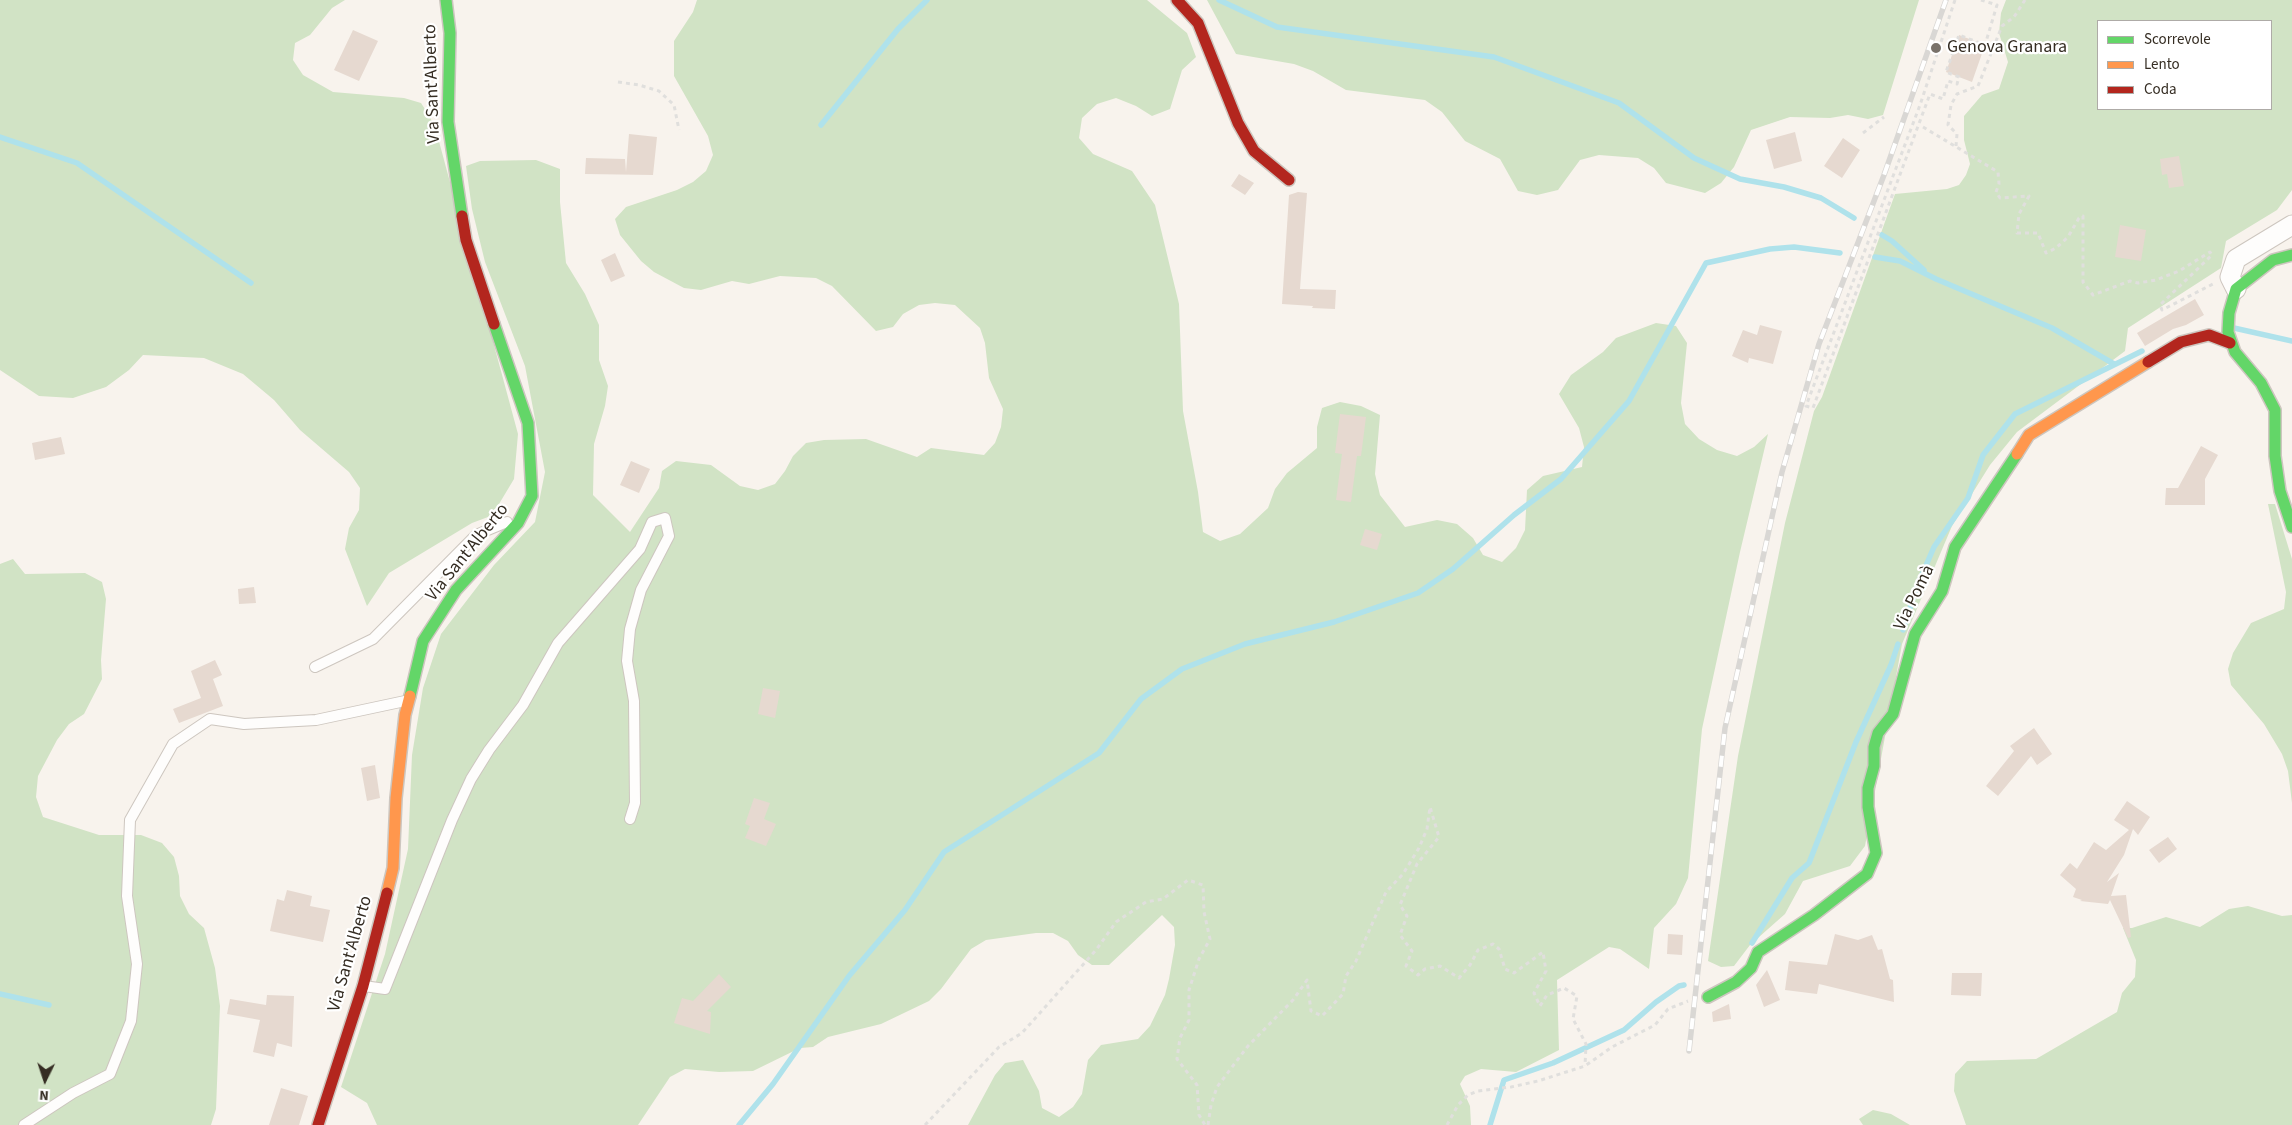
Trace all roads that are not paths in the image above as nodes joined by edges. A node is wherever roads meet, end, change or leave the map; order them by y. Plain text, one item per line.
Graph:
1 (446, 0) edge
2 (1176, 0) edge
3 (1289, 180) dead end
4 (2292, 224) edge
5 (2292, 255) edge
6 (2233, 283) junction
7 (2229, 338) junction
8 (522, 516) junction
9 (2292, 527) edge
10 (315, 667) dead end
11 (408, 701) junction
12 (630, 819) dead end
13 (363, 986) junction
14 (1708, 996) road end
15 (24, 1125) edge
16 (318, 1125) edge

1 - 8 street, Via Sant'Alberto
2 - 3 street
4 - 6 street
5 - 6 street
6 - 7 street
7 - 9 street
7 - 14 street, Via Pomà
8 - 10 lane
8 - 11 street, Via Sant'Alberto
11 - 13 street, Via Sant'Alberto
11 - 15 lane
12 - 13 lane
13 - 16 street, Via Sant'Alberto

